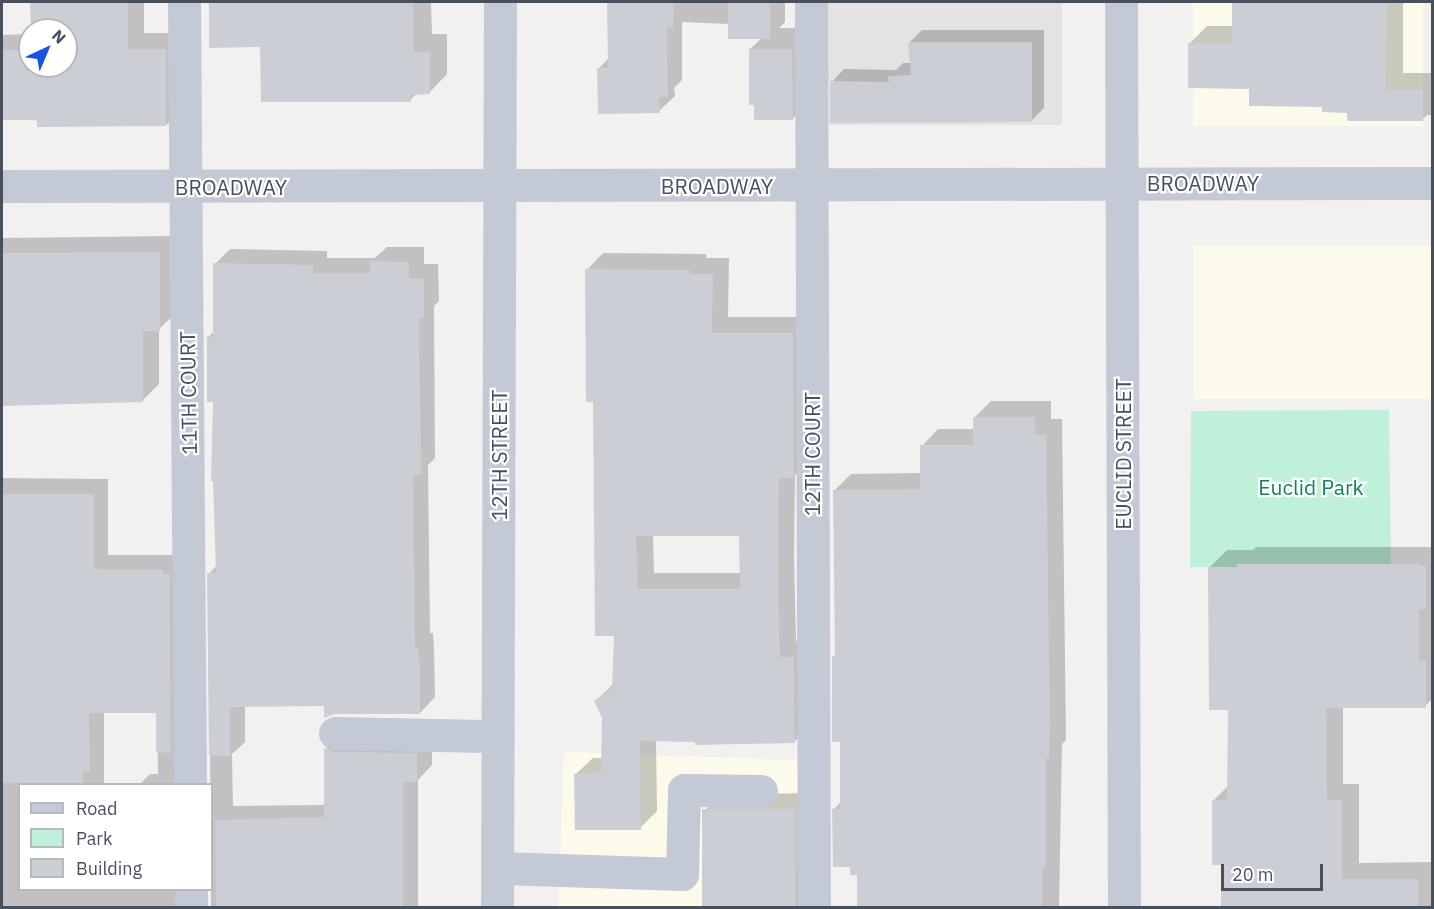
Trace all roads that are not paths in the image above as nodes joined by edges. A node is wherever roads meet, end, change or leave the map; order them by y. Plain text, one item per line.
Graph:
1 (184, 2) edge
2 (500, 2) edge
3 (811, 2) edge
4 (1121, 2) edge
5 (1122, 183) junction
6 (1432, 183) edge
7 (2, 186) edge
8 (500, 186) junction
9 (812, 186) junction
10 (185, 187) junction
11 (335, 733) dead end
12 (498, 736) junction
13 (190, 783) edge
14 (761, 791) dead end
15 (498, 868) junction
16 (191, 891) edge
17 (191, 908) edge
18 (497, 908) edge
19 (814, 908) edge
20 (1124, 908) edge

1 - 10 street, 11TH COURT
2 - 8 street, 12TH STREET
3 - 9 street, 12TH COURT
4 - 5 street, EUCLID STREET
5 - 6 street, BROADWAY
5 - 9 street, BROADWAY
5 - 20 street, EUCLID STREET
7 - 10 street, BROADWAY
8 - 9 street, BROADWAY
8 - 10 street, BROADWAY
8 - 12 street, 12TH STREET
9 - 19 street, 12TH COURT
10 - 13 street, 11TH COURT
11 - 12 street
12 - 15 street, 12TH STREET
14 - 15 street
15 - 18 street, 12TH STREET
16 - 17 street

